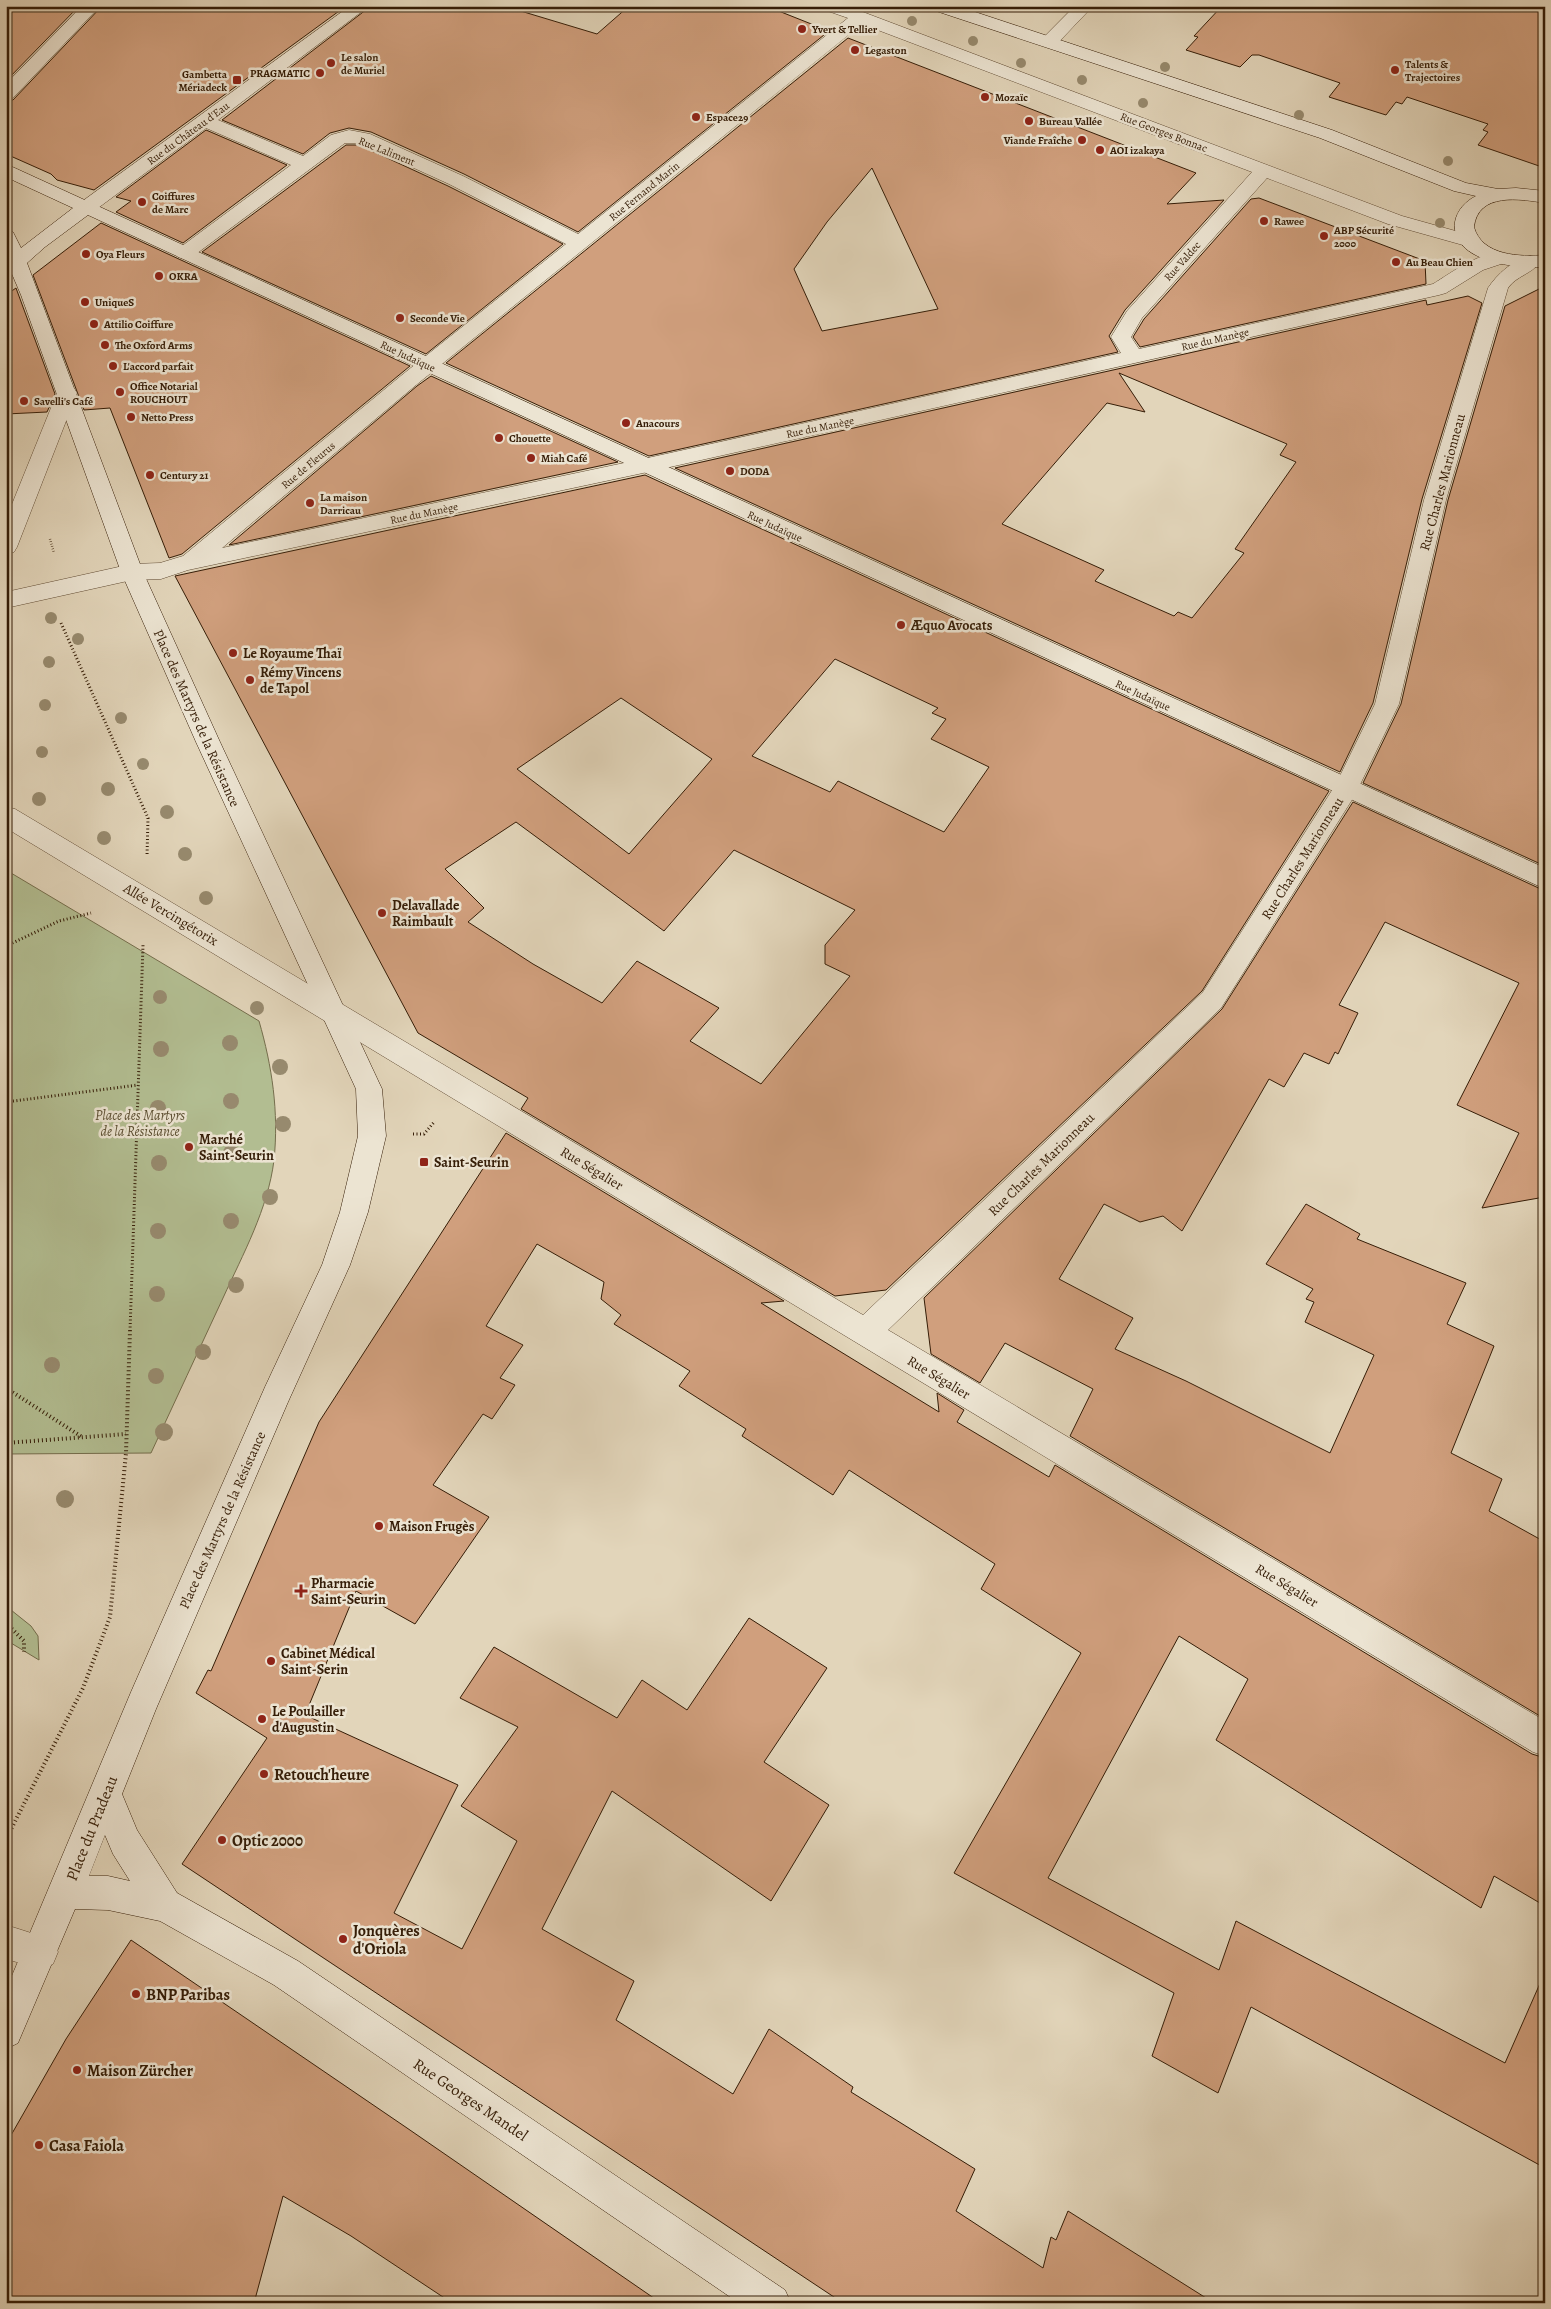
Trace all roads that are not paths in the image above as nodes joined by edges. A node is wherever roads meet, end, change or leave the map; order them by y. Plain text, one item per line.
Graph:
1 (92, 6) edge
2 (361, 6) edge
3 (831, 6) edge
4 (939, 6) edge
5 (1085, 6) edge
6 (860, 17) junction
7 (1049, 42) junction
8 (6, 95) edge
9 (205, 121) junction
10 (305, 164) junction
11 (6, 170) edge
12 (1263, 171) junction
13 (1498, 195) junction
14 (1545, 197) edge
15 (87, 207) junction
16 (6, 236) edge
17 (1470, 241) junction
18 (580, 243) junction
19 (185, 253) junction
20 (1500, 258) junction
21 (17, 262) junction
22 (1537, 262) edge
23 (1133, 357) junction
24 (428, 365) junction
25 (67, 393) junction
26 (643, 466) junction
27 (6, 547) edge
28 (186, 563) junction
29 (132, 572) junction
30 (6, 600) edge
31 (1346, 788) junction
32 (6, 816) edge
33 (1545, 879) edge
34 (334, 1014) junction
35 (865, 1332) junction
36 (142, 1704) joint
37 (1545, 1740) edge
38 (105, 1794) junction
39 (66, 1892) junction
40 (165, 1905) junction
41 (6, 1942) edge
42 (41, 1952) junction
43 (6, 2032) edge
44 (772, 2303) edge

1 - 8 street
2 - 9 street, Rue du Château d'Eau
3 - 6 street, Rue Georges Bonnac
4 - 7 street
5 - 7 street
6 - 12 street, Rue Georges Bonnac
6 - 18 street, Rue Fernand Marin
7 - 13 street
9 - 10 street
9 - 15 street, Rue du Château d'Eau
10 - 18 street, Rue Laliment
10 - 19 street, Rue Laliment
11 - 15 street, Rue Judaïque
12 - 17 street, Rue Georges Bonnac
12 - 23 street, Rue Valdec
13 - 14 street
13 - 17 street
15 - 19 street, Rue Judaïque
15 - 21 street, Rue du Château d'Eau
16 - 21 street, Place des Martyrs de la Résistance
17 - 20 street, Rue Georges Bonnac
18 - 24 street, Rue Fernand Marin
19 - 24 street, Rue Judaïque
20 - 22 street
20 - 23 street, Rue du Manège
21 - 25 street, Place des Martyrs de la Résistance
22 - 31 street, Rue Charles Marionneau
23 - 26 street, Rue du Manège
24 - 26 street, Rue Judaïque
24 - 28 street, Rue de Fleurus
25 - 27 street
25 - 29 street, Place des Martyrs de la Résistance
26 - 28 street, Rue du Manège
26 - 31 street, Rue Judaïque
28 - 29 street, Rue du Manège
29 - 30 street, Rue du Manège
29 - 34 street, Place des Martyrs de la Résistance
31 - 33 street, Rue Judaïque
31 - 35 street, Rue Charles Marionneau
32 - 34 street, Allée Vercingétorix
34 - 35 street, Rue Ségalier
34 - 36 street, Place des Martyrs de la Résistance
35 - 37 street, Rue Ségalier
36 - 38 street, Place du Pradeau
38 - 39 street, Place du Pradeau
38 - 40 street, Rue Georges Mandel
39 - 40 street, Rue Georges Mandel
39 - 42 street, Place du Pradeau
40 - 44 street, Rue Georges Mandel
41 - 42 street
42 - 43 street, Place du Pradeau

